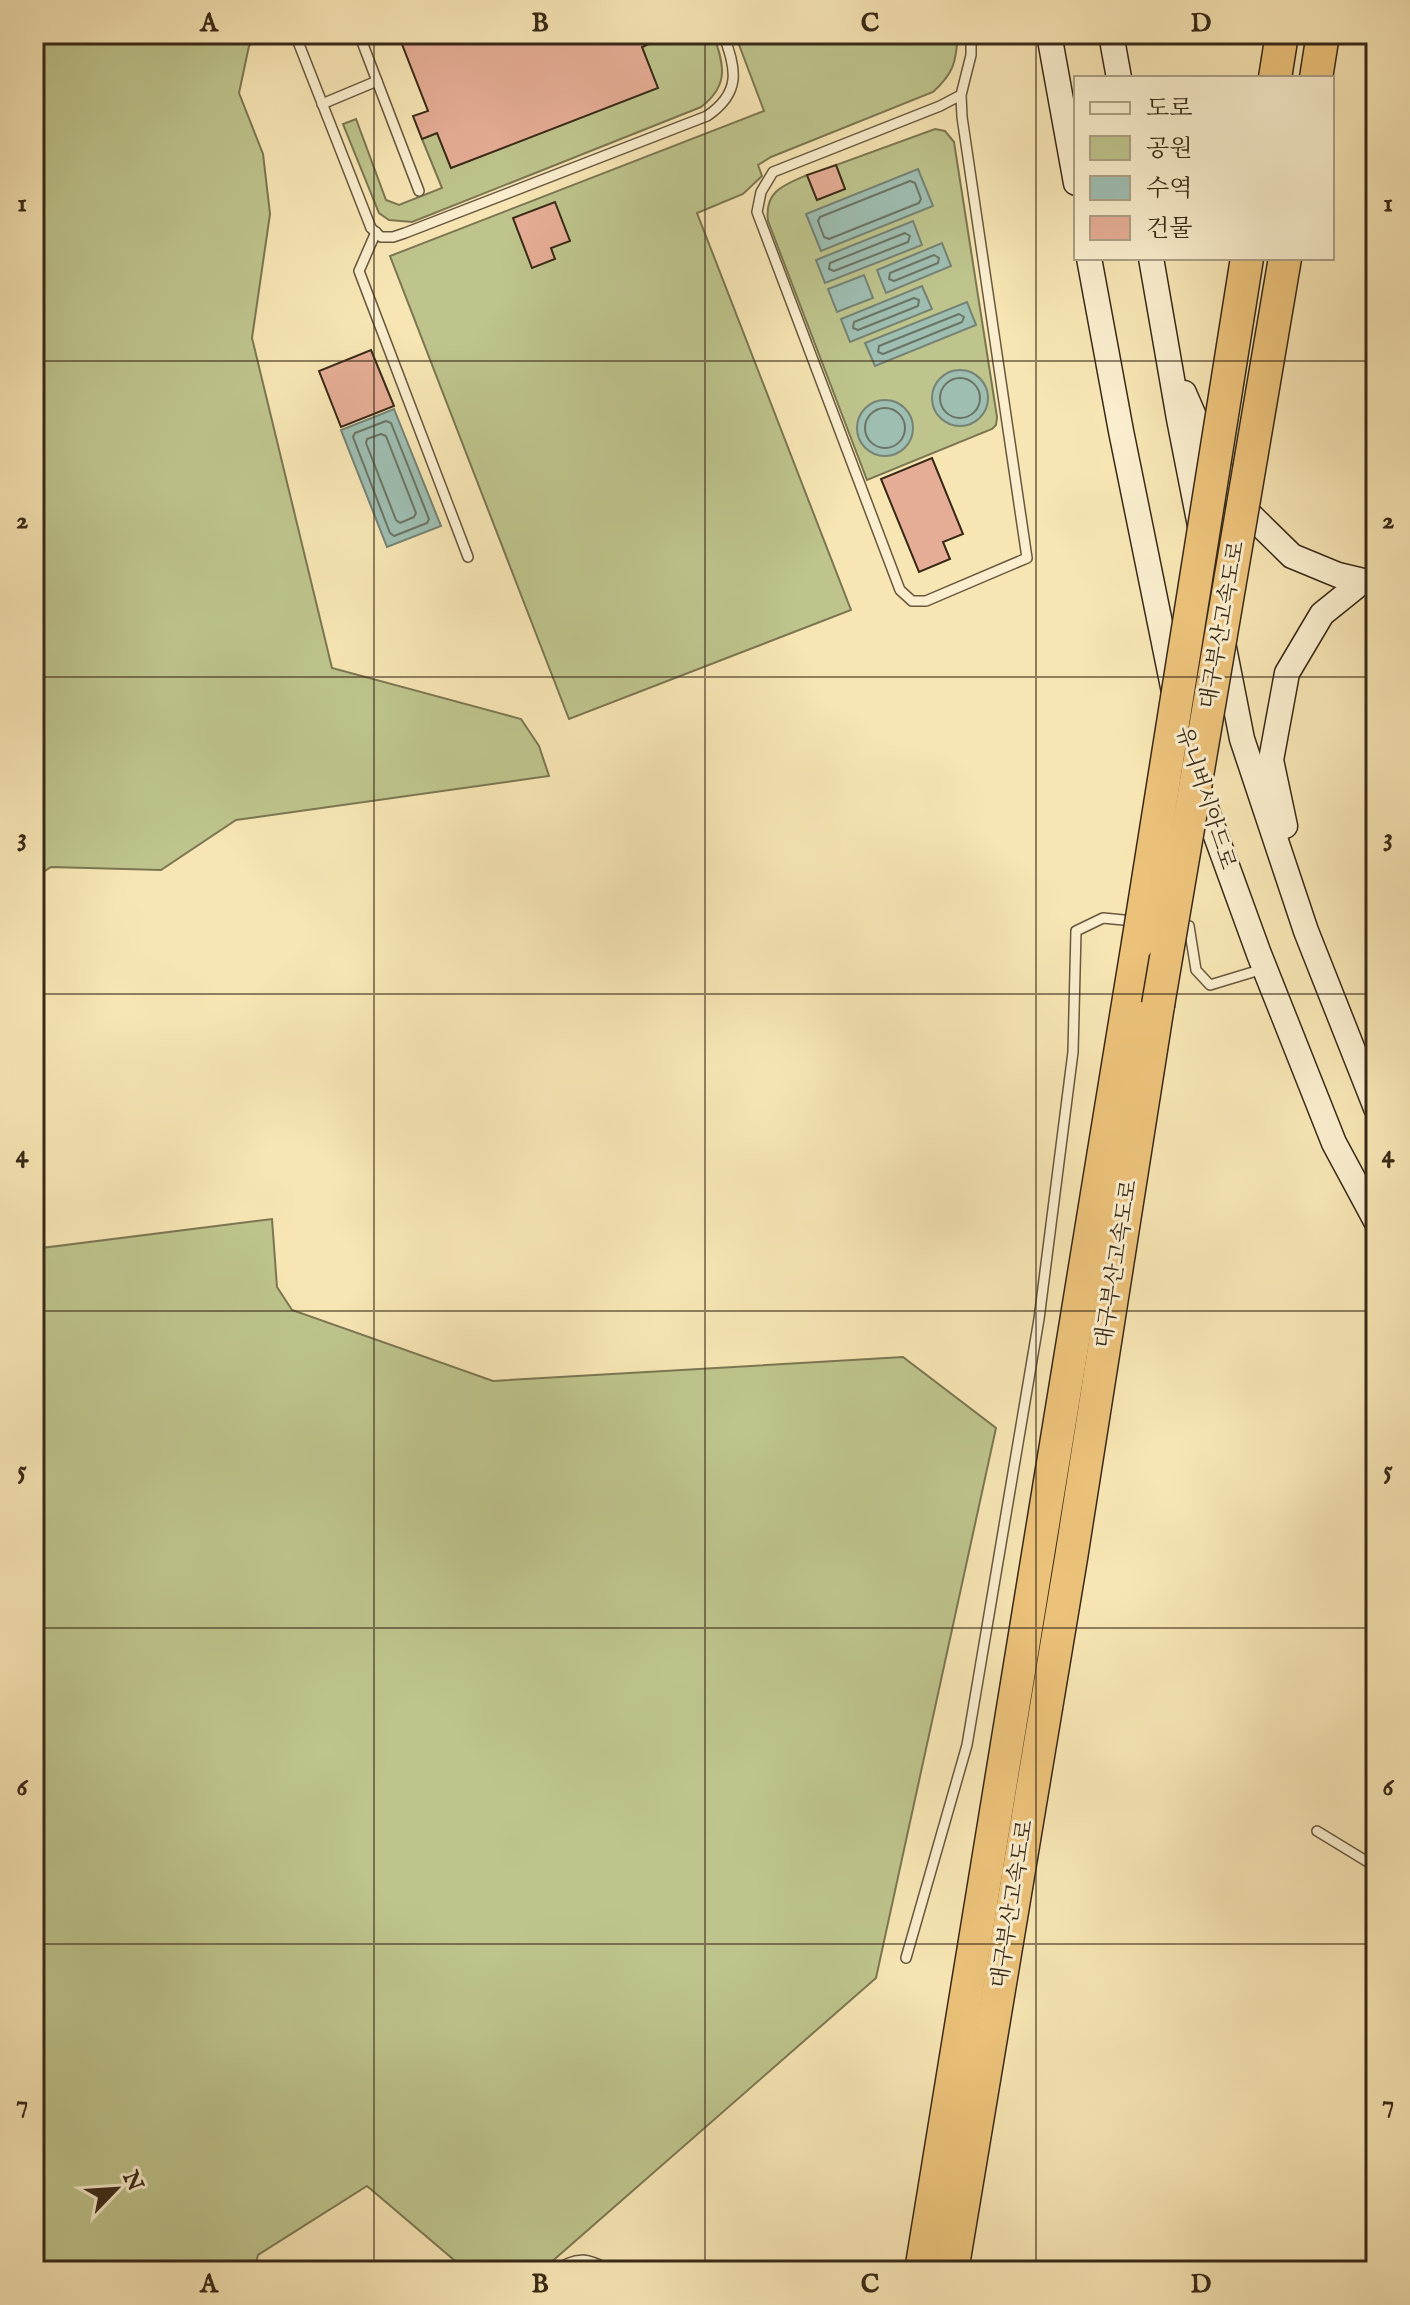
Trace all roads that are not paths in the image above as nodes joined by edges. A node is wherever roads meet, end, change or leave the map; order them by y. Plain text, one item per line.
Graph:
1 (295, 34) edge
2 (359, 34) edge
3 (723, 34) edge
4 (971, 34) edge
5 (1049, 34) edge
6 (1111, 34) edge
7 (1282, 34) edge
8 (1323, 34) edge
9 (1119, 76) edge
10 (1275, 76) edge
11 (1316, 76) edge
12 (377, 81) junction
13 (961, 95) junction
14 (322, 104) junction
15 (1074, 172) edge
16 (419, 191) dead end
17 (376, 232) junction
18 (1089, 260) edge
19 (1151, 260) edge
20 (1247, 260) edge
21 (1285, 260) edge
22 (1168, 354) junction
23 (468, 557) dead end
24 (1148, 930) junction
25 (1306, 931) junction
26 (1265, 969) junction
27 (1376, 1108) edge
28 (1376, 1221) edge
29 (1033, 1686) junction
30 (1317, 1831) dead end
31 (1376, 1867) edge
32 (906, 1958) dead end
33 (553, 2271) edge
34 (611, 2271) edge
35 (921, 2271) edge
36 (952, 2271) edge

1 - 14 lane
2 - 12 lane
3 - 17 lane
4 - 13 lane
5 - 15 main road
6 - 9 main road
7 - 10 highway
8 - 11 highway
12 - 14 lane
12 - 16 lane
13 - 13 lane
14 - 17 lane
17 - 23 lane
18 - 26 main road, 유니버시아드로
19 - 22 main road
20 - 24 highway, 대구부산고속도로, bridge
21 - 29 highway, 대구부산고속도로, bridge
22 - 25 main road
22 - 25 main road
24 - 26 lane
24 - 29 highway, 대구부산고속도로
24 - 32 lane
25 - 27 main road
26 - 28 main road, 유니버시아드로
29 - 35 highway, 대구부산고속도로
29 - 36 highway, 대구부산고속도로
30 - 31 lane
33 - 34 lane

